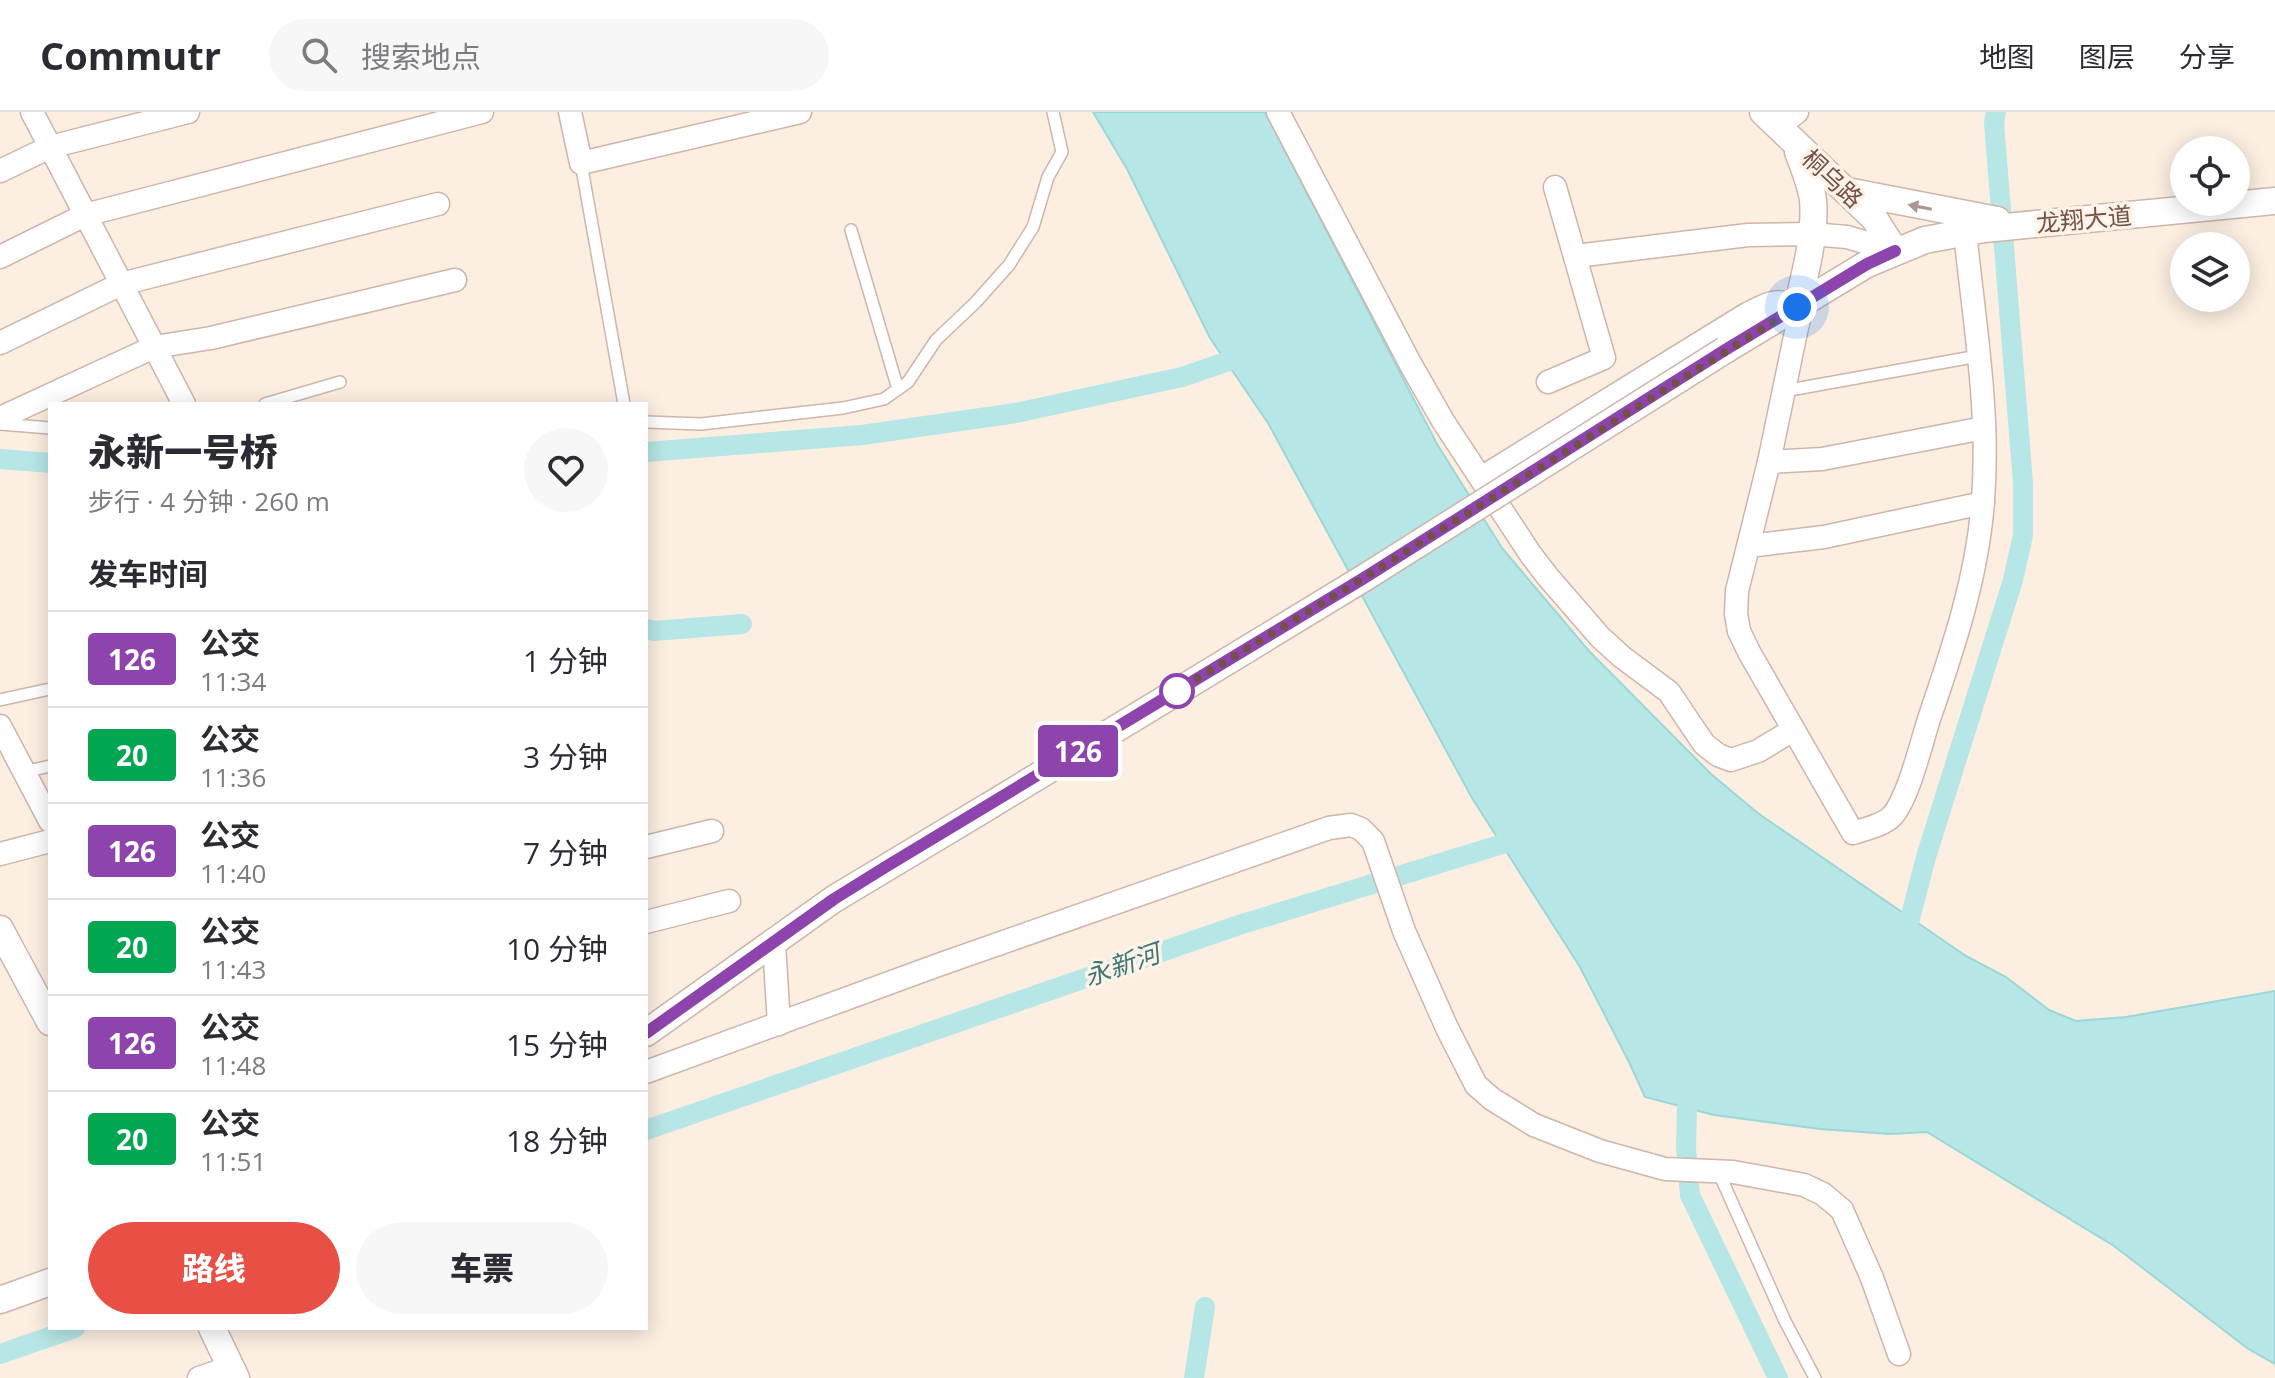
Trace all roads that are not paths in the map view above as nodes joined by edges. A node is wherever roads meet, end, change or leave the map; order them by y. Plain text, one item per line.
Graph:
1 (32, 112) edge
2 (188, 112) edge
3 (482, 112) edge
4 (570, 112) edge
5 (800, 112) edge
6 (1053, 112) edge
7 (1278, 112) edge
8 (1783, 124) edge
9 (50, 147) junction
10 (581, 163) junction
11 (0, 171) edge
12 (1555, 187) dead end
13 (1843, 190) junction
14 (2275, 201) edge
15 (438, 204) dead end
16 (85, 215) junction
17 (2024, 225) junction
18 (851, 230) dead end
19 (1974, 231) junction
20 (1811, 234) junction
21 (1895, 251) junction
22 (1576, 256) junction
23 (0, 257) edge
24 (455, 280) dead end
25 (121, 284) junction
26 (1797, 307) junction
27 (0, 343) edge
28 (154, 347) junction
29 (1978, 356) junction
30 (340, 382) dead end
31 (1548, 382) dead end
32 (898, 389) junction
33 (1784, 391) junction
34 (183, 402) edge
35 (272, 402) edge
36 (624, 402) edge
37 (0, 421) edge
38 (648, 422) edge
39 (48, 428) edge
40 (1984, 428) junction
41 (1769, 462) junction
42 (1481, 478) junction
43 (1983, 503) junction
44 (1749, 546) junction
45 (48, 689) edge
46 (0, 700) edge
47 (0, 726) edge
48 (1793, 730) junction
49 (48, 766) edge
50 (24, 772) junction
51 (48, 817) edge
52 (712, 831) dead end
53 (48, 842) edge
54 (648, 847) edge
55 (0, 854) edge
56 (729, 901) dead end
57 (648, 921) edge
58 (0, 929) edge
59 (774, 944) junction
60 (43, 993) edge
61 (48, 1014) edge
62 (779, 1024) junction
63 (648, 1028) edge
64 (648, 1071) edge
65 (1714, 1170) junction
66 (48, 1283) edge
67 (0, 1300) edge
68 (213, 1330) edge
69 (1899, 1354) dead end
70 (234, 1372) edge
71 (199, 1378) edge
72 (1815, 1378) edge

1 - 9 street
2 - 9 street
3 - 16 street
4 - 10 street
5 - 10 street
6 - 32 lane
7 - 42 street
8 - 13 street, 桐乌路
8 - 20 street
9 - 11 street
9 - 16 street
10 - 36 lane
12 - 22 street
17 -> 13 street
13 - 21 street, 桐乌路
14 - 17 street, 龙翔大道
15 - 25 street
16 - 23 street
16 - 25 street
17 - 19 street, 龙翔大道
18 - 32 lane
19 - 21 street, 龙翔大道
19 - 29 street
20 - 21 street
20 - 22 street
20 - 26 street
21 - 26 street, 龙翔大道
22 - 31 street
24 - 28 street
25 - 27 street
25 - 28 street
26 - 33 street
26 - 42 street
26 - 59 street, 龙翔大道, bridge
28 - 34 street
28 - 37 street
29 - 33 lane
29 - 40 street
30 - 35 lane
32 - 38 lane
33 - 41 street
37 - 39 lane
40 - 41 street
40 - 43 street
41 - 44 street
42 - 48 street
43 - 44 street
43 - 48 street
44 - 48 street
45 - 46 lane
47 - 50 street
49 - 50 lane
50 - 51 street
52 - 54 street
53 - 55 street
56 - 57 street
58 - 60 street
59 - 62 street
59 - 63 street, 龙翔大道
60 - 61 street
62 - 64 street
62 - 65 street
65 - 69 street
65 - 72 lane
66 - 67 street
68 - 70 street
70 - 71 street

